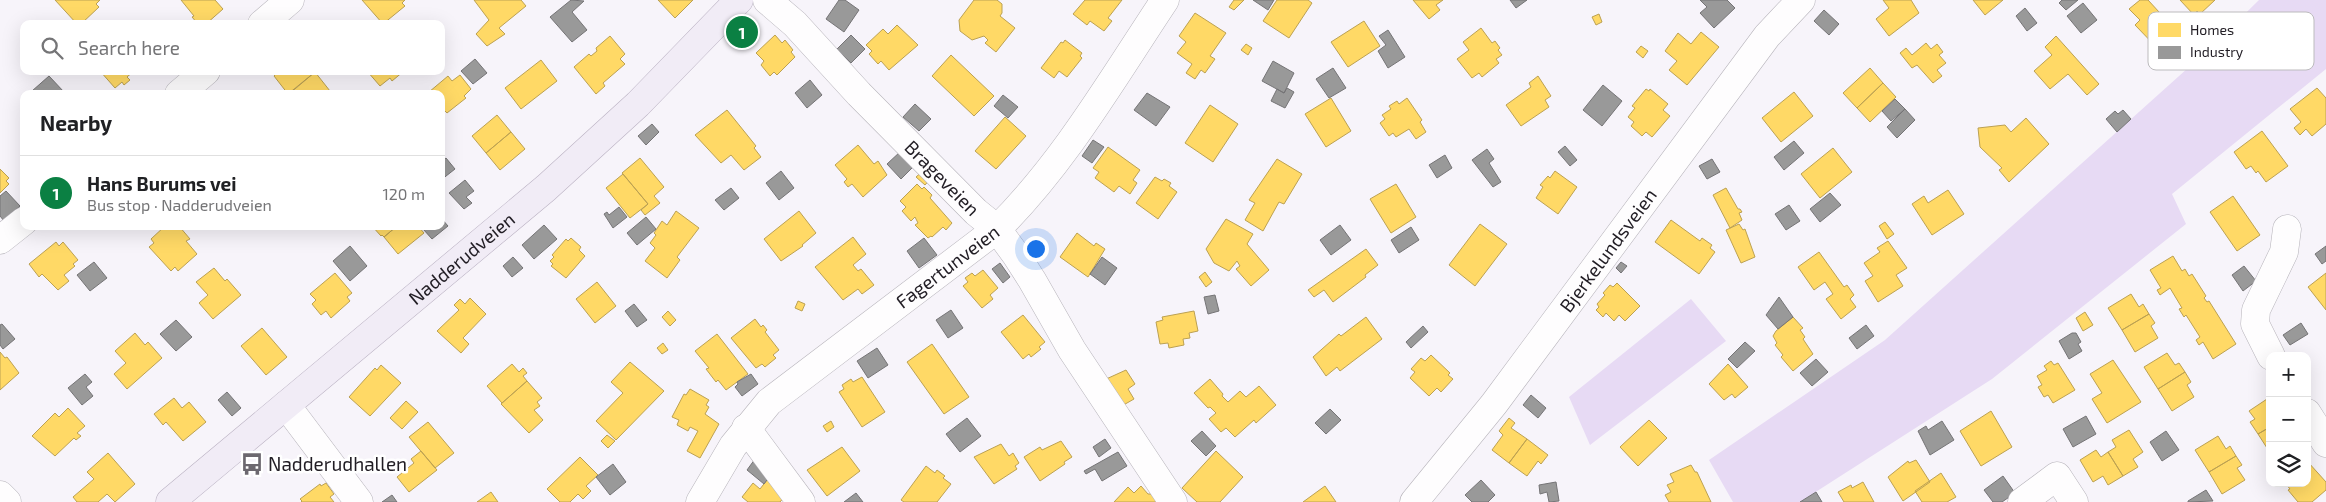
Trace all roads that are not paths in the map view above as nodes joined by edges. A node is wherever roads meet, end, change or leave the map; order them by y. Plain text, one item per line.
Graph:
1 (290, 0) edge
2 (739, 0) edge
3 (767, 0) edge
4 (1165, 0) edge
5 (1802, 0) edge
6 (267, 20) edge
7 (201, 75) edge
8 (183, 90) edge
9 (20, 224) edge
10 (997, 229) junction
11 (2287, 229) dead end
12 (0, 240) edge
13 (2269, 352) edge
14 (286, 405) junction
15 (2311, 419) edge
16 (746, 428) junction
17 (2326, 443) edge
18 (0, 494) edge
19 (7, 502) edge
20 (170, 502) edge
21 (359, 502) edge
22 (700, 502) edge
23 (801, 502) edge
24 (1173, 502) edge
25 (1414, 502) edge
26 (2022, 502) edge
27 (2074, 502) edge

1 - 6 street
2 - 14 main road, Nadderudveien
3 - 10 street, Brageveien
4 - 10 street, Fagertunveien
5 - 25 street, Bjerkelundsveien
7 - 8 street
9 - 12 street
10 - 16 street, Fagertunveien
10 - 24 street, Brageveien
11 - 13 street
14 - 20 main road, Nadderudveien
14 - 21 street
15 - 17 street
16 - 22 street, Fagertunveien
16 - 23 street
18 - 19 street
26 - 27 street

